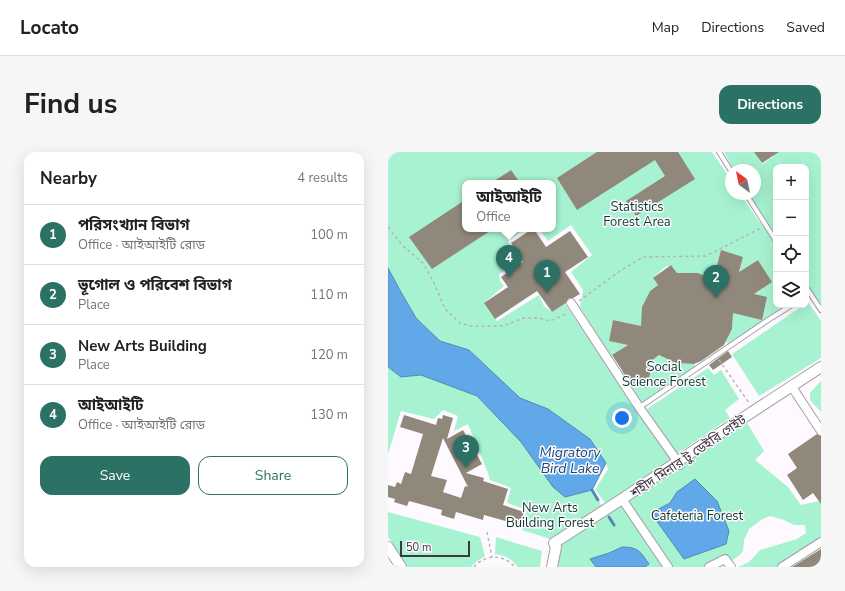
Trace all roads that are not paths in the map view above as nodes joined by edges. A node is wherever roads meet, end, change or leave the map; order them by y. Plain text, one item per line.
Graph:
1 (719, 152) edge
2 (727, 164) edge
3 (750, 200) edge
4 (773, 236) edge
5 (809, 296) edge
6 (573, 306) road end
7 (787, 308) edge
8 (821, 310) edge
9 (821, 367) edge
10 (821, 372) edge
11 (793, 388) junction
12 (639, 407) junction
13 (821, 431) edge
14 (679, 463) junction
15 (623, 501) junction
16 (821, 542) edge
17 (388, 547) edge
18 (401, 567) edge
19 (552, 567) edge
20 (668, 567) edge
21 (709, 567) edge
22 (732, 567) edge
23 (782, 567) edge

1 - 2 lane
3 - 4 lane
5 - 8 lane
6 - 12 street
7 - 12 lane
9 - 11 street, শহীদ মিনার টু ডেইরি গেইট
10 - 11 street
11 - 13 street
11 - 14 street, শহীদ মিনার টু ডেইরি গেইট
12 - 14 street
14 - 15 street, শহীদ মিনার টু ডেইরি গেইট
15 - 19 street, শহীদ মিনার টু ডেইরি গেইট
15 - 20 street
16 - 23 street
17 - 18 street
21 - 22 street

